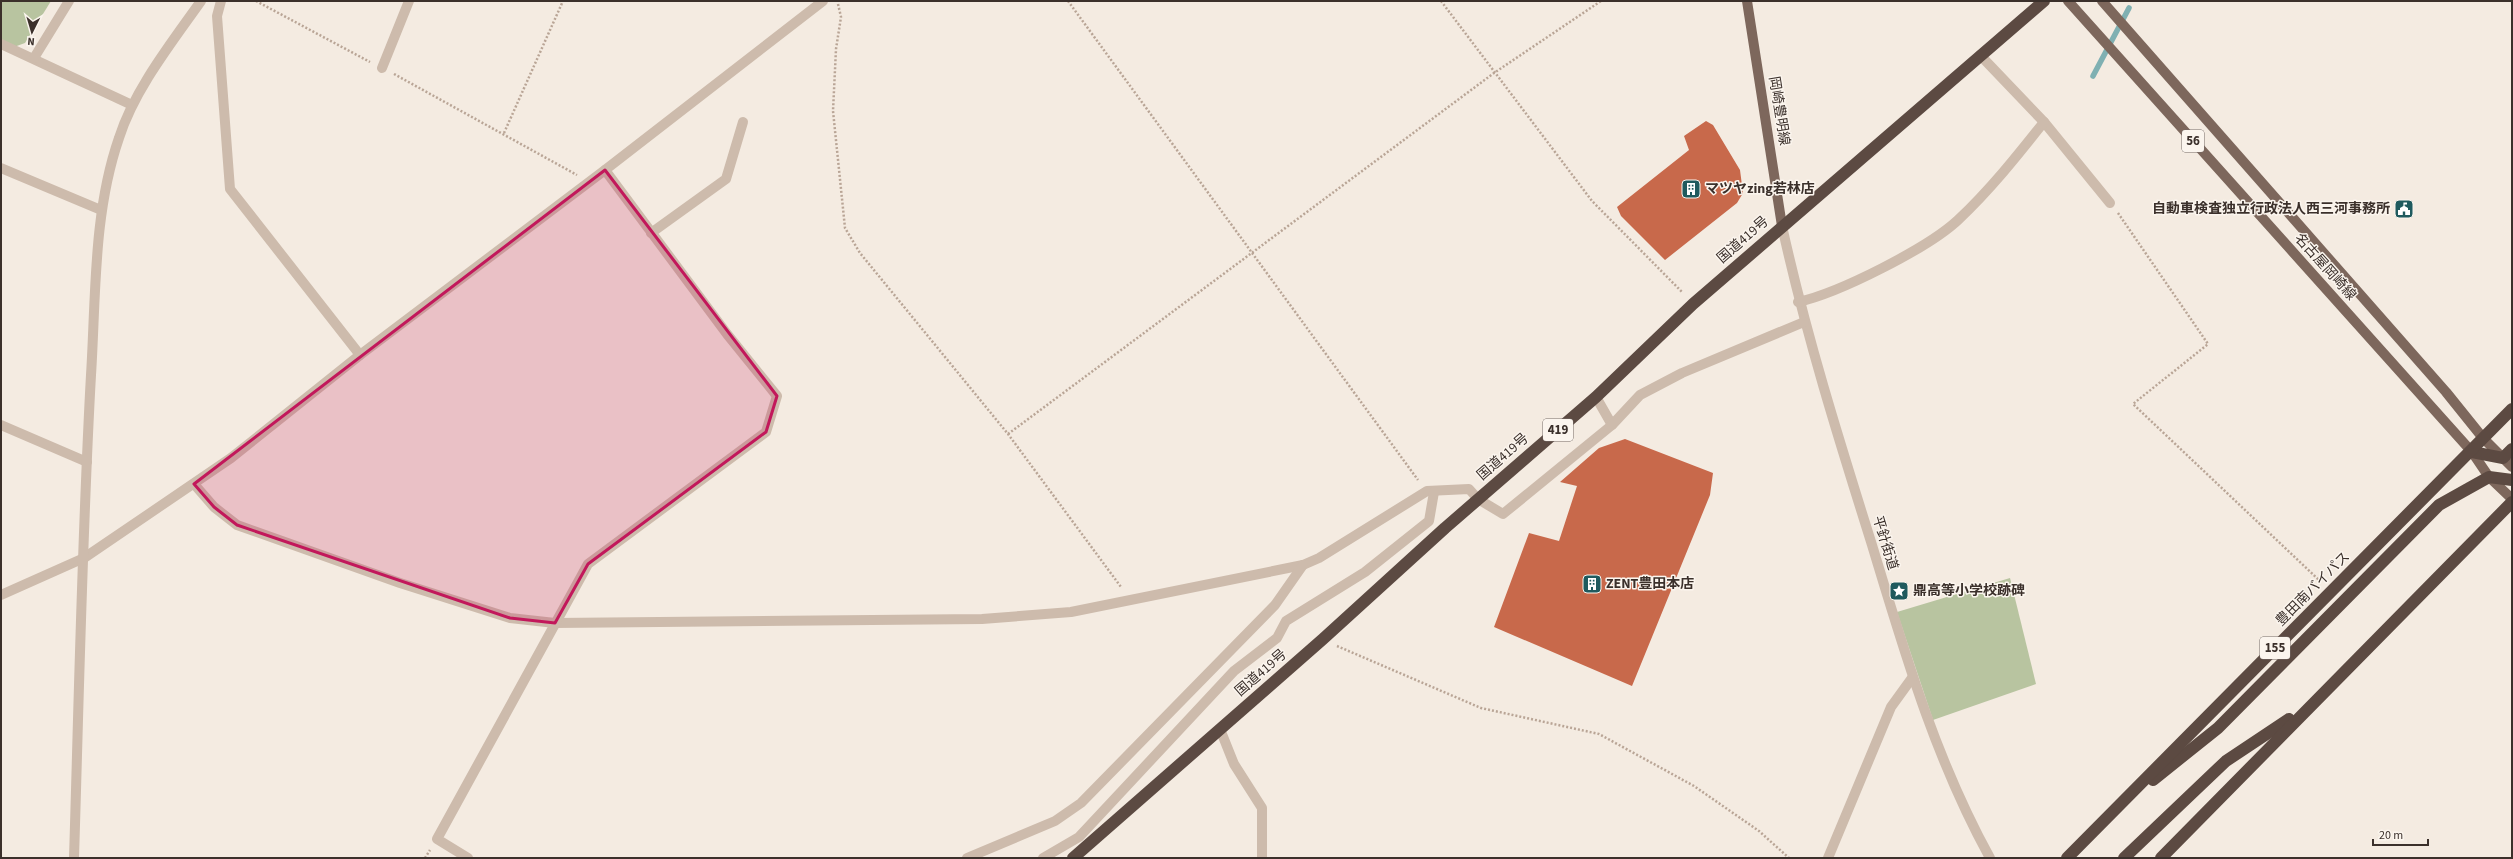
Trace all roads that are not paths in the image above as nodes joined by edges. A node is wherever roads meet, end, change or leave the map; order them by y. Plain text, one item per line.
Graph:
1 (69, 1) edge
2 (201, 1) edge
3 (221, 1) edge
4 (409, 1) edge
5 (823, 1) edge
6 (1747, 1) edge
7 (2068, 1) edge
8 (2102, 1) edge
9 (2043, 2) edge
10 (1, 44) edge
11 (1980, 55) junction
12 (34, 58) junction
13 (382, 68) road end
14 (132, 105) junction
15 (743, 122) dead end
16 (2044, 122) junction
17 (1, 168) edge
18 (605, 170) junction
19 (2110, 203) road end
20 (101, 210) junction
21 (1782, 226) junction
22 (651, 233) junction
23 (1798, 302) junction
24 (1804, 322) junction
25 (360, 355) junction
26 (1596, 397) junction
27 (2512, 409) edge
28 (1, 425) edge
29 (1612, 426) junction
30 (2483, 438) junction
31 (2512, 449) edge
32 (2472, 452) junction
33 (87, 462) junction
34 (2508, 463) edge
35 (2489, 477) junction
36 (2512, 480) edge
37 (194, 484) junction
38 (1431, 492) junction
39 (1478, 499) junction
40 (2512, 500) edge
41 (84, 558) junction
42 (1303, 565) junction
43 (1, 595) edge
44 (555, 623) junction
45 (1912, 678) junction
46 (2310, 705) junction
47 (1220, 729) junction
48 (2107, 817) junction
49 (74, 858) edge
50 (468, 858) edge
51 (967, 858) edge
52 (1043, 858) edge
53 (1073, 858) edge
54 (1262, 858) edge
55 (1828, 858) edge
56 (1990, 858) edge
57 (2067, 858) edge
58 (2124, 858) edge
59 (2161, 858) edge

1 - 12 street
2 - 14 street
3 - 25 street
4 - 13 street
5 - 18 street
6 - 21 main road, 岡崎豊明線
7 - 32 main road, 名古屋岡崎線 / 56
8 - 30 main road, 名古屋岡崎線 / 56
9 - 11 highway, 国道419号 / 419
10 - 12 street
11 - 16 street
11 - 21 highway, 国道419号 / 419
12 - 14 street
14 - 20 street
15 - 22 street
16 - 19 street
16 - 23 street
17 - 20 street
18 - 22 street
18 - 25 street
20 - 33 street
21 - 23 street, 平針街道
21 - 26 highway, 国道419号 / 419
22 - 44 street
23 - 24 street, 平針街道
24 - 29 street
24 - 45 street, 平針街道
25 - 37 street
26 - 29 street
26 - 39 highway, 国道419号 / 419
27 - 30 highway, 豊田南バイパス / 155
28 - 33 street
29 - 39 street
30 - 32 highway, 豊田南バイパス / 155
30 - 34 main road, 名古屋岡崎線 / 56
31 - 34 highway
32 - 34 highway
32 - 35 main road, 名古屋岡崎線 / 56
32 - 48 highway, 豊田南バイパス / 155
33 - 41 street
35 - 36 highway
35 - 40 main road, 名古屋岡崎線 / 56
35 - 48 highway
37 - 41 street
37 - 44 street
38 - 39 street
38 - 42 street
38 - 52 street
39 - 47 highway, 国道419号 / 419
40 - 46 highway
41 - 43 street
41 - 49 street
42 - 44 street
42 - 51 street
44 - 50 street
45 - 55 street
45 - 56 street, 平針街道
46 - 58 highway
46 - 59 highway
47 - 53 highway, 国道419号 / 419
47 - 54 street
48 - 57 highway, 豊田南バイパス / 155

